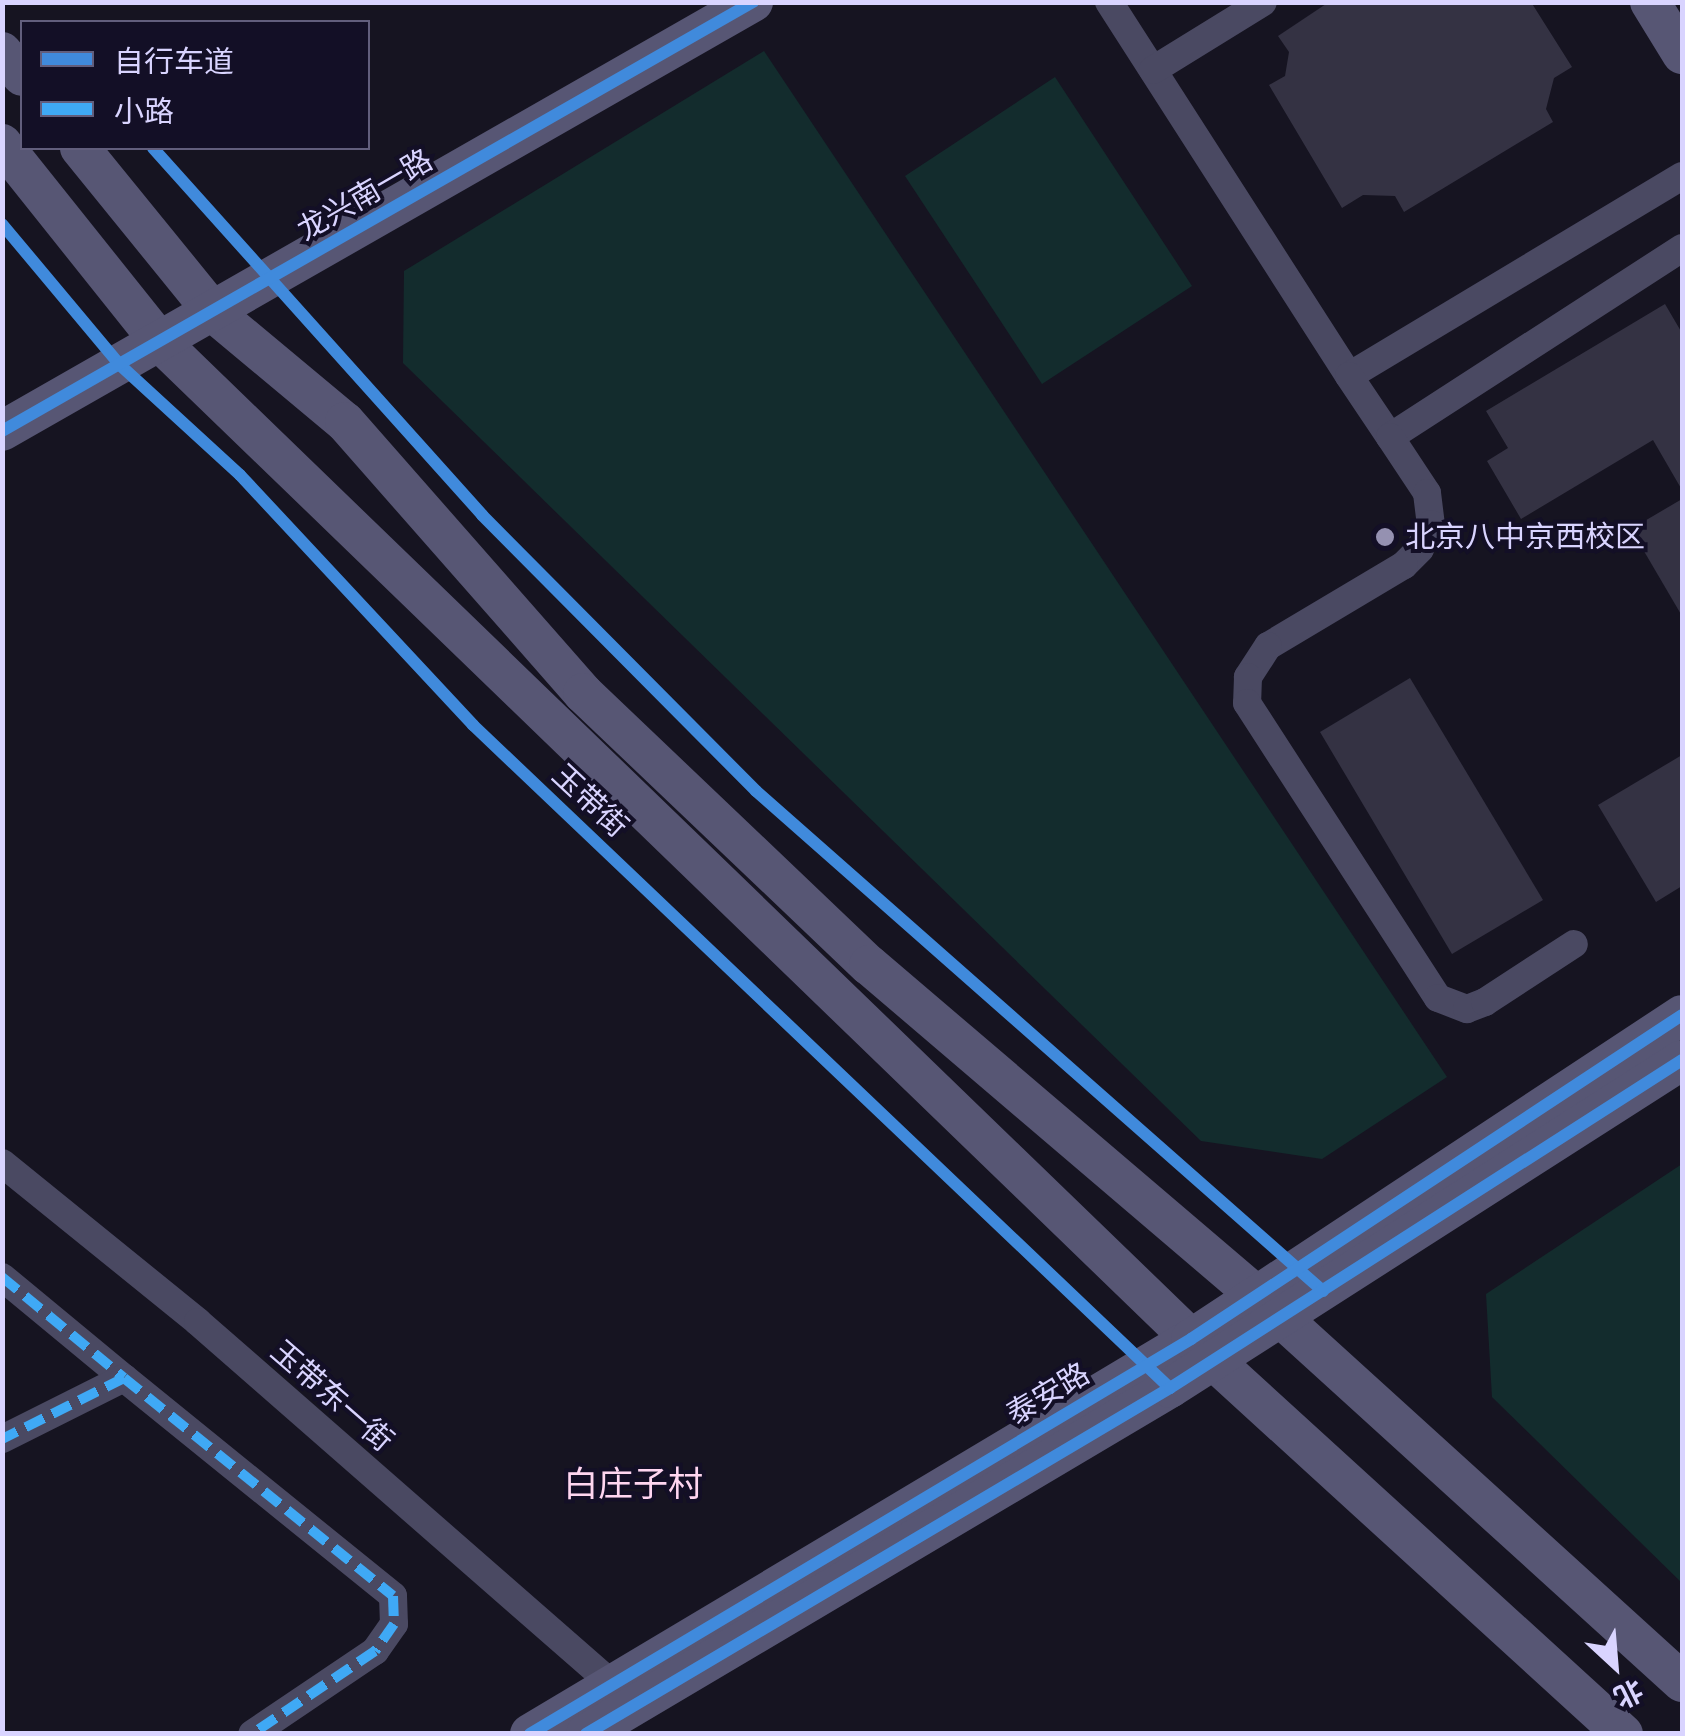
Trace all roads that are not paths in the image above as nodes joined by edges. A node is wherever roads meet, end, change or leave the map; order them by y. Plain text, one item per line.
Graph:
1 (753, 2) edge
2 (1109, 2) edge
3 (1263, 2) edge
4 (1650, 2) edge
5 (2, 52) edge
6 (1682, 54) edge
7 (1153, 70) junction
8 (20, 74) edge
9 (2, 144) edge
10 (82, 150) edge
11 (1682, 176) edge
12 (1682, 248) edge
13 (214, 313) junction
14 (161, 343) junction
15 (1348, 376) junction
16 (2, 431) edge
17 (1390, 437) junction
18 (1574, 944) dead end
19 (1682, 1015) edge
20 (1682, 1060) edge
21 (2, 1162) edge
22 (2, 1277) edge
23 (1267, 1307) junction
24 (1202, 1350) junction
25 (124, 1378) junction
26 (2, 1438) edge
27 (1682, 1682) edge
28 (612, 1684) junction
29 (252, 1734) edge
30 (530, 1734) edge
31 (586, 1734) edge
32 (1623, 1734) edge

1 - 13 main road, 龙兴南一路
2 - 7 street
3 - 7 street
4 - 6 main road
5 - 8 main road
7 - 15 street
9 - 14 main road, 玉带街
10 - 13 main road
11 - 15 street
12 - 17 street
13 - 14 main road, 龙兴南一路
13 - 23 main road
14 - 16 main road, 龙兴南一路
14 - 24 main road, 玉带街
15 - 17 street
17 - 18 street
19 - 23 main road, 泰安路
20 - 23 main road, 泰安路
21 - 28 street, 玉带东一街
22 - 25 street
23 - 24 main road, 泰安路
23 - 27 main road
24 - 28 main road, 泰安路
24 - 31 main road, 泰安路
24 - 32 main road, 玉带街
25 - 26 street
25 - 29 street
28 - 30 main road, 泰安路

